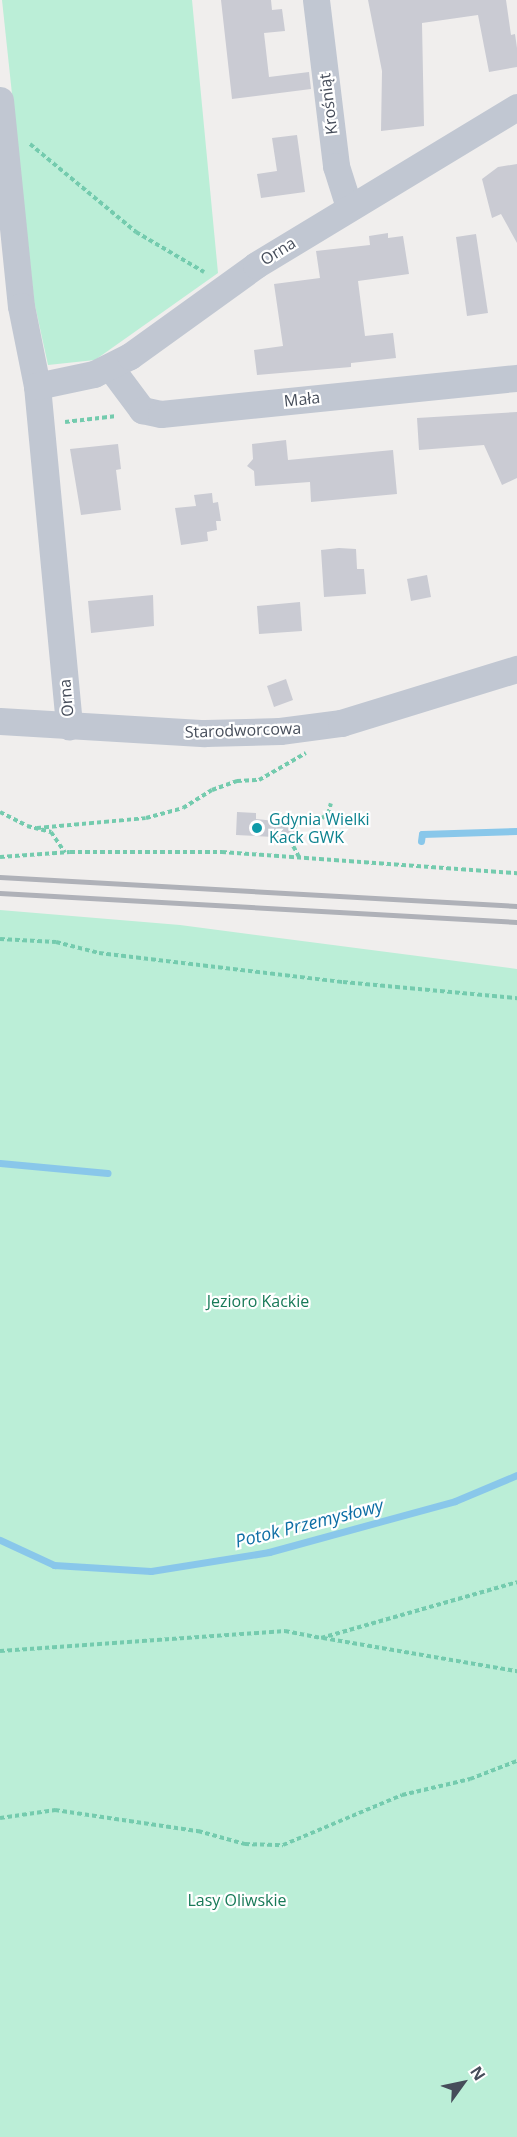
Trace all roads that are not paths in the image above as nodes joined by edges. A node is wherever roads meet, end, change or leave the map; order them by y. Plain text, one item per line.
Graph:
1 (316, 0) edge
2 (1, 107) edge
3 (517, 107) edge
4 (349, 207) junction
5 (110, 367) junction
6 (517, 378) edge
7 (38, 386) junction
8 (517, 669) edge
9 (0, 721) edge
10 (69, 726) junction

1 - 4 street, Krośniąt
2 - 7 street, Orna
3 - 4 street, Orna
4 - 5 street, Orna
5 - 6 street, Mała
5 - 7 street, Orna
7 - 10 street, Orna
8 - 10 street, Starodworcowa
9 - 10 street, Orna

